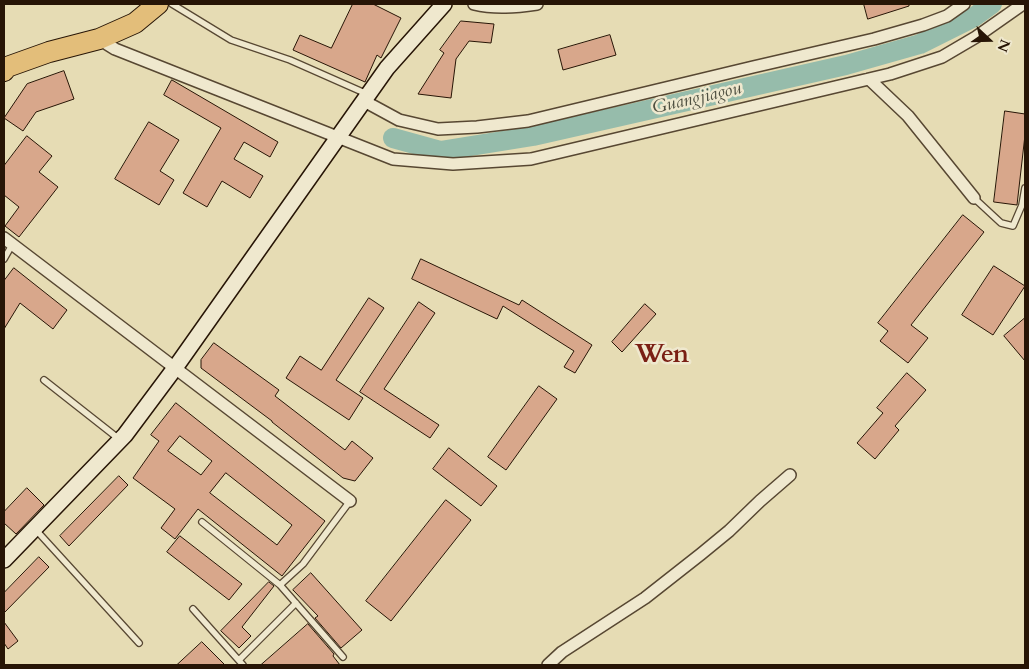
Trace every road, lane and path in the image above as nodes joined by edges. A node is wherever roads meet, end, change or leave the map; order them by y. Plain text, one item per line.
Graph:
1 (158, 4) edge
2 (172, 4) edge
3 (444, 4) edge
4 (474, 4) edge
5 (538, 4) edge
6 (964, 4) edge
7 (1024, 4) edge
8 (99, 39) junction
9 (4, 70) edge
10 (869, 79) junction
11 (366, 98) junction
12 (337, 138) junction
13 (1025, 188) edge
14 (974, 198) joint
15 (8, 242) edge
16 (4, 259) edge
17 (175, 368) junction
18 (44, 380) dead end
19 (121, 440) junction
20 (790, 475) dead end
21 (350, 501) joint
22 (202, 522) dead end
23 (34, 528) junction
24 (4, 560) edge
25 (280, 585) junction
26 (296, 603) junction
27 (193, 609) dead end
28 (139, 643) dead end
29 (343, 657) dead end
30 (241, 663) edge
31 (548, 665) edge

1 - 8 highway
2 - 11 lane
3 - 11 street
4 - 5 street
6 - 11 street
7 - 10 street
8 - 9 highway
8 - 12 street
10 - 12 street
10 - 14 street
11 - 12 street
12 - 17 street
13 - 14 lane
15 - 16 lane
15 - 17 street
17 - 19 street
17 - 21 street
18 - 19 lane
19 - 23 street
20 - 31 street
21 - 25 lane
22 - 25 lane
23 - 24 street
23 - 28 lane
25 - 26 lane
26 - 29 lane
26 - 30 lane
27 - 30 lane

